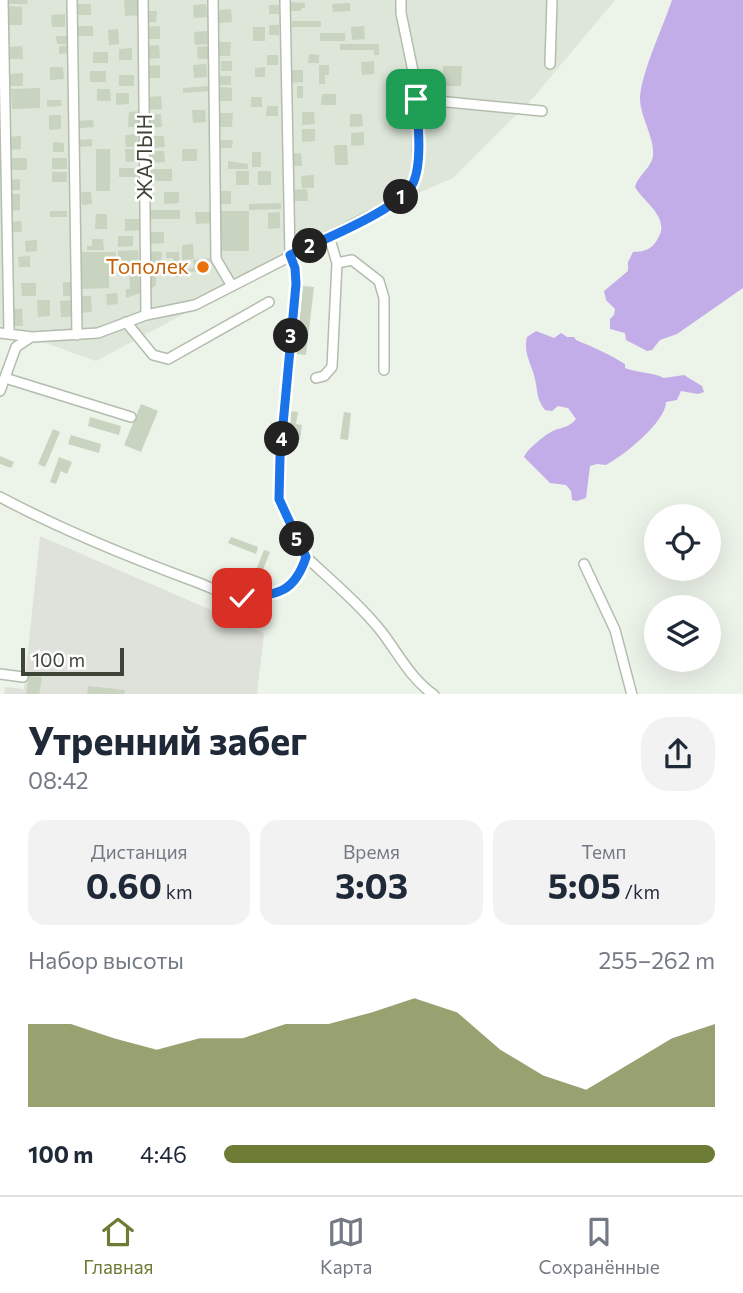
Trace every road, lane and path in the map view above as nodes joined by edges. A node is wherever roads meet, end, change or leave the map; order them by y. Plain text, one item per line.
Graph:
1 (3, 0) edge
2 (72, 0) edge
3 (143, 0) edge
4 (213, 0) edge
5 (285, 0) edge
6 (401, 0) edge
7 (552, 0) edge
8 (550, 64) dead end
9 (416, 99) junction
10 (542, 111) dead end
11 (329, 236) junction
12 (290, 255) junction
13 (337, 263) junction
14 (232, 286) junction
15 (269, 302) dead end
16 (146, 315) junction
17 (125, 322) junction
18 (4, 333) edge
19 (77, 335) junction
20 (32, 337) junction
21 (384, 370) dead end
22 (5, 378) junction
23 (316, 378) dead end
24 (0, 391) edge
25 (131, 418) dead end
26 (0, 497) edge
27 (306, 557) junction
28 (584, 564) dead end
29 (0, 674) edge
30 (23, 677) dead end
31 (433, 694) edge
32 (632, 694) edge

1 - 18 street
2 - 19 street
3 - 16 street, ЖАЛЫН
4 - 14 street
5 - 12 street
6 - 9 street
7 - 8 street
9 - 10 street
9 - 11 street
11 - 12 street
11 - 13 street
12 - 14 street
12 - 27 street
13 - 21 street
13 - 23 street
14 - 16 street
15 - 17 street
16 - 17 street
17 - 19 street
18 - 20 street
19 - 20 street
20 - 22 street
22 - 24 street
22 - 25 street
26 - 27 street
27 - 31 street
28 - 32 street
29 - 30 street

